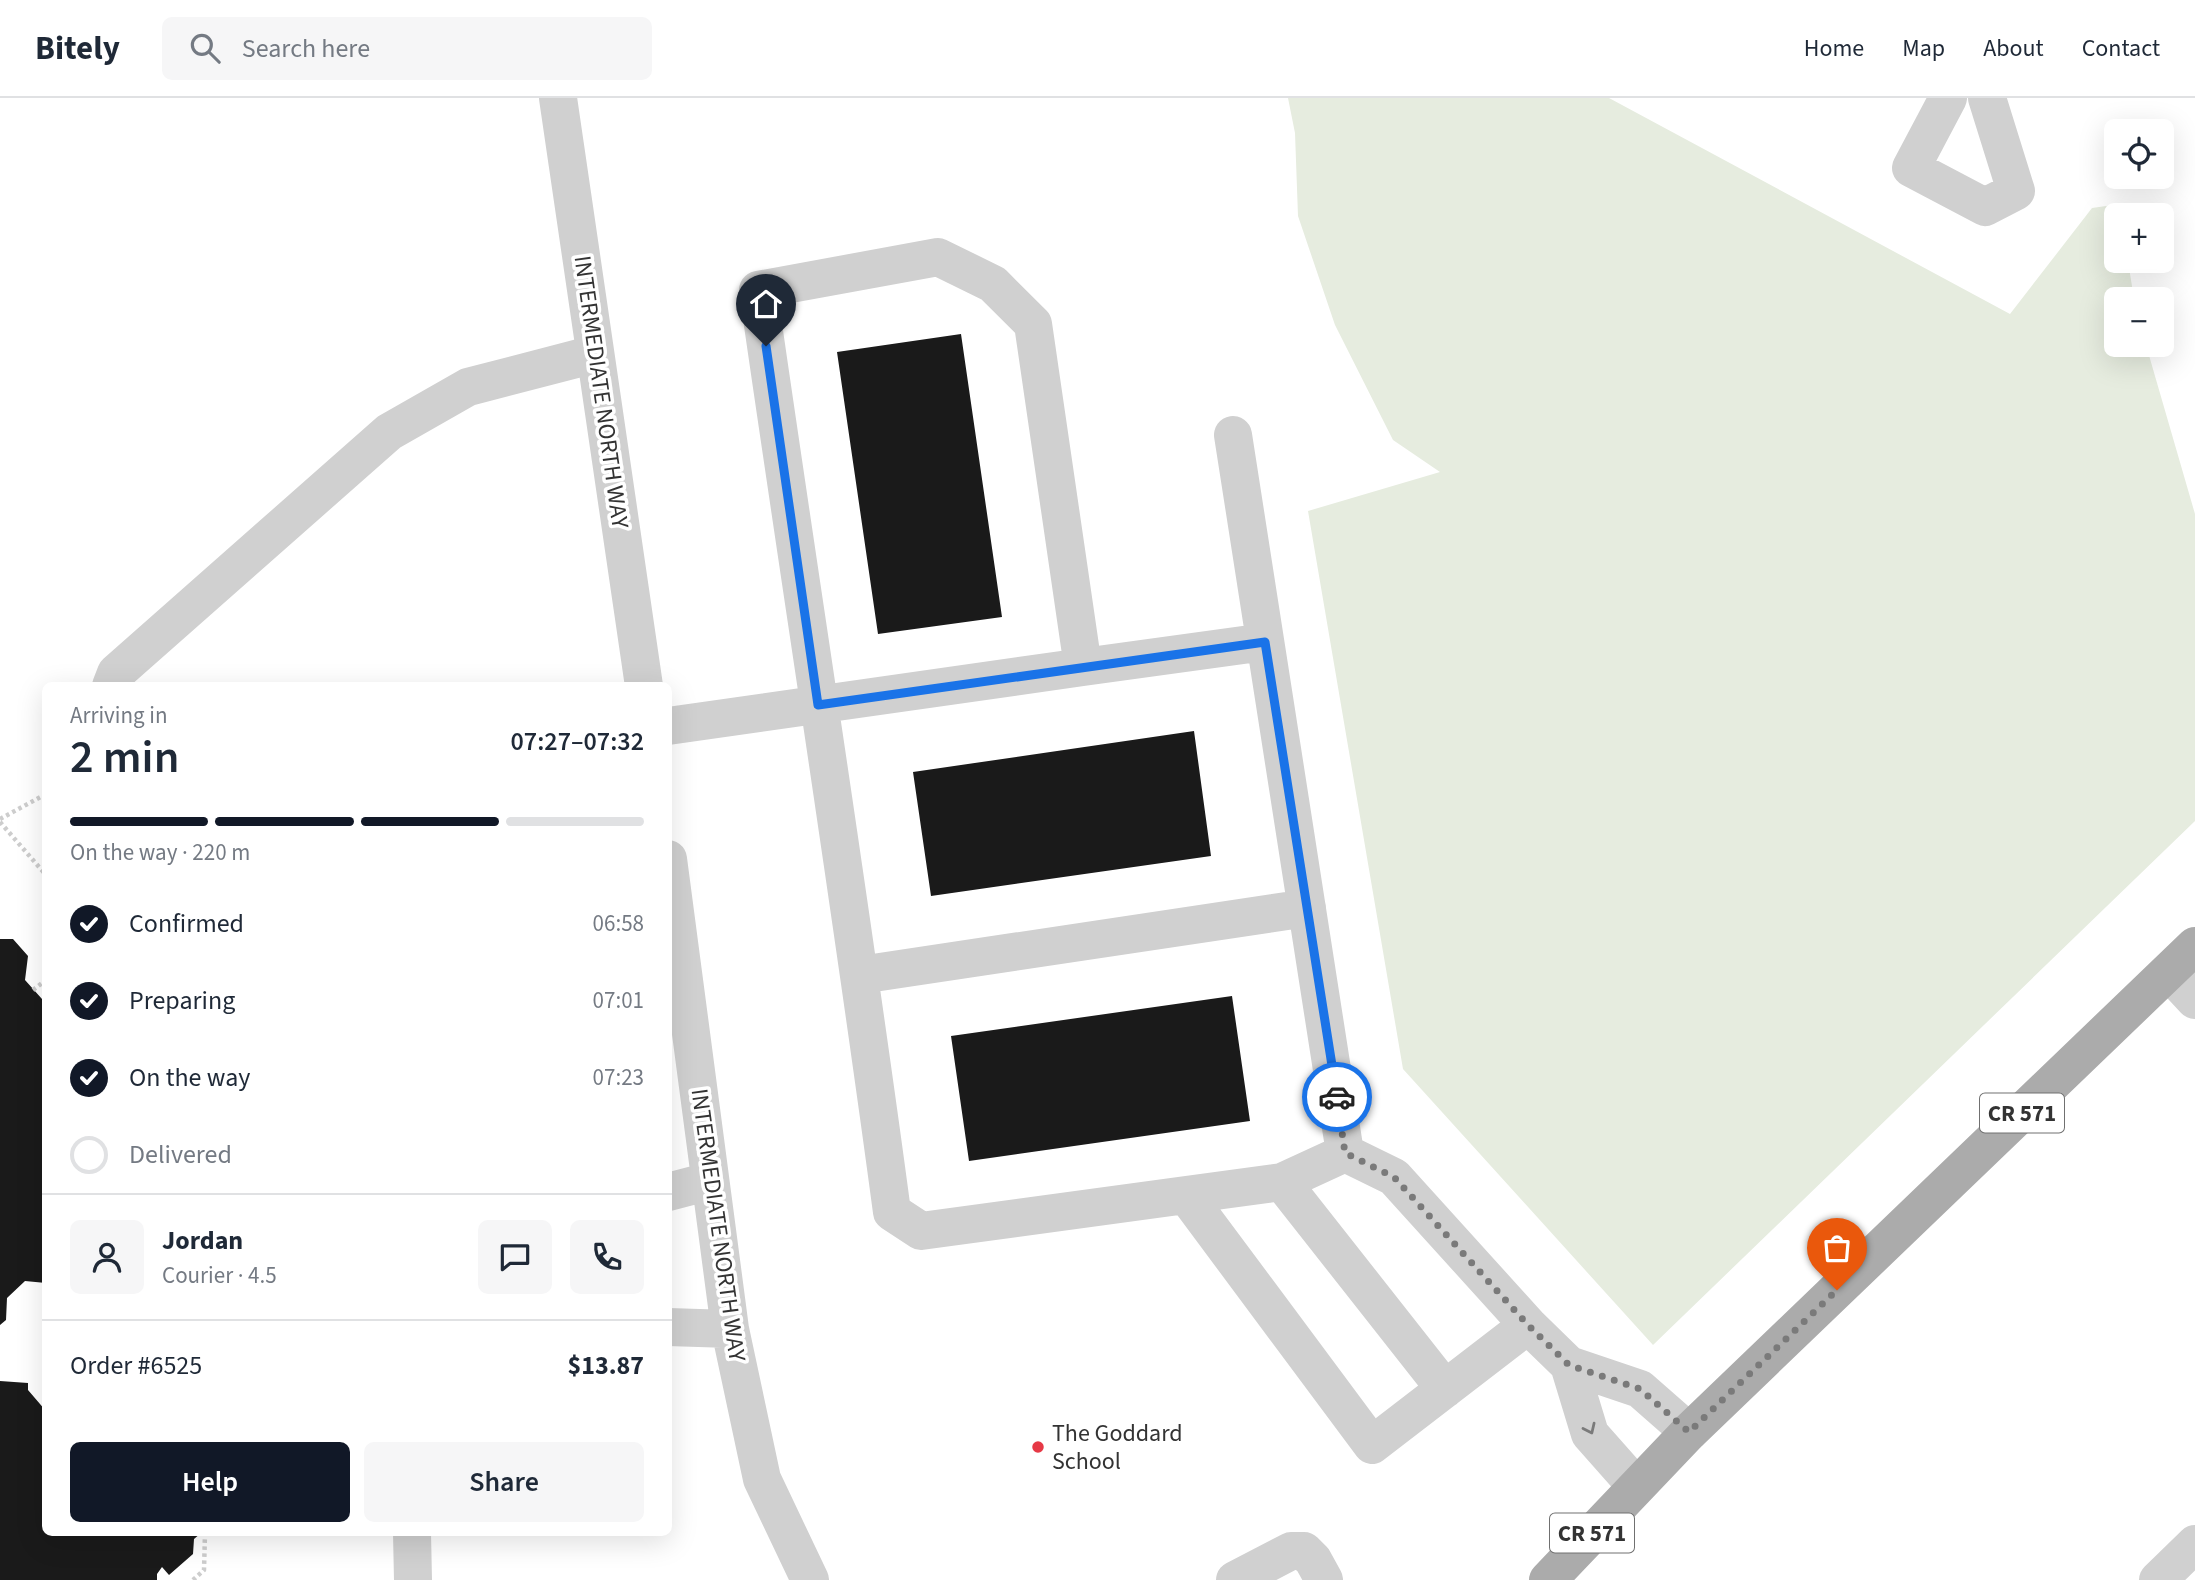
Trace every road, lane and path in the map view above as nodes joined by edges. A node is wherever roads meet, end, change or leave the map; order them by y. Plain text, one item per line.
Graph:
1 (558, 98) edge
2 (1948, 98) edge
3 (1987, 98) edge
4 (595, 354) junction
5 (1233, 435) dead end
6 (1265, 642) junction
7 (1083, 667) junction
8 (113, 682) edge
9 (643, 682) edge
10 (818, 705) junction
11 (672, 725) edge
12 (42, 796) edge
13 (0, 820) edge
14 (42, 870) edge
15 (672, 890) edge
16 (1307, 908) junction
17 (2182, 959) edge
18 (860, 975) junction
19 (42, 983) edge
20 (33, 990) dead end
21 (2195, 1000) edge
22 (1345, 1153) junction
23 (710, 1181) junction
24 (1282, 1182) junction
25 (672, 1191) edge
26 (1186, 1195) junction
27 (1528, 1325) junction
28 (672, 1327) edge
29 (730, 1329) junction
30 (1569, 1365) junction
31 (1445, 1389) junction
32 (1689, 1432) junction
33 (1636, 1486) junction
34 (205, 1536) edge
35 (411, 1536) edge
36 (2195, 1544) edge
37 (193, 1580) edge
38 (414, 1580) edge
39 (810, 1580) edge
40 (1235, 1580) edge
41 (1324, 1580) edge
42 (1548, 1580) edge
43 (2158, 1580) edge

1 - 4 street, INTERMEDIATE NORTH WAY
2 - 3 street
4 - 8 street
4 - 9 street, INTERMEDIATE NORTH WAY
5 - 6 street
6 - 7 street
6 - 16 street
7 - 10 street
7 - 10 street
10 - 11 street
10 - 18 street
12 - 13 path
13 - 14 path
15 - 23 street, INTERMEDIATE NORTH WAY
16 - 18 street
16 - 22 street
17 - 21 street
17 - 32 main road, CR 571
18 - 26 street
19 - 20 path
22 - 24 street
22 - 27 street
23 - 25 street
23 - 29 street, INTERMEDIATE NORTH WAY
24 - 26 street
24 - 31 street
26 - 31 street
27 - 30 street
27 - 31 street
28 - 29 street
29 - 39 street, INTERMEDIATE NORTH WAY
30 - 32 street
30 -> 33 street
32 - 33 main road, CR 571
33 - 42 main road, CR 571
34 - 37 path
35 - 38 street
36 - 43 street
40 - 41 street

